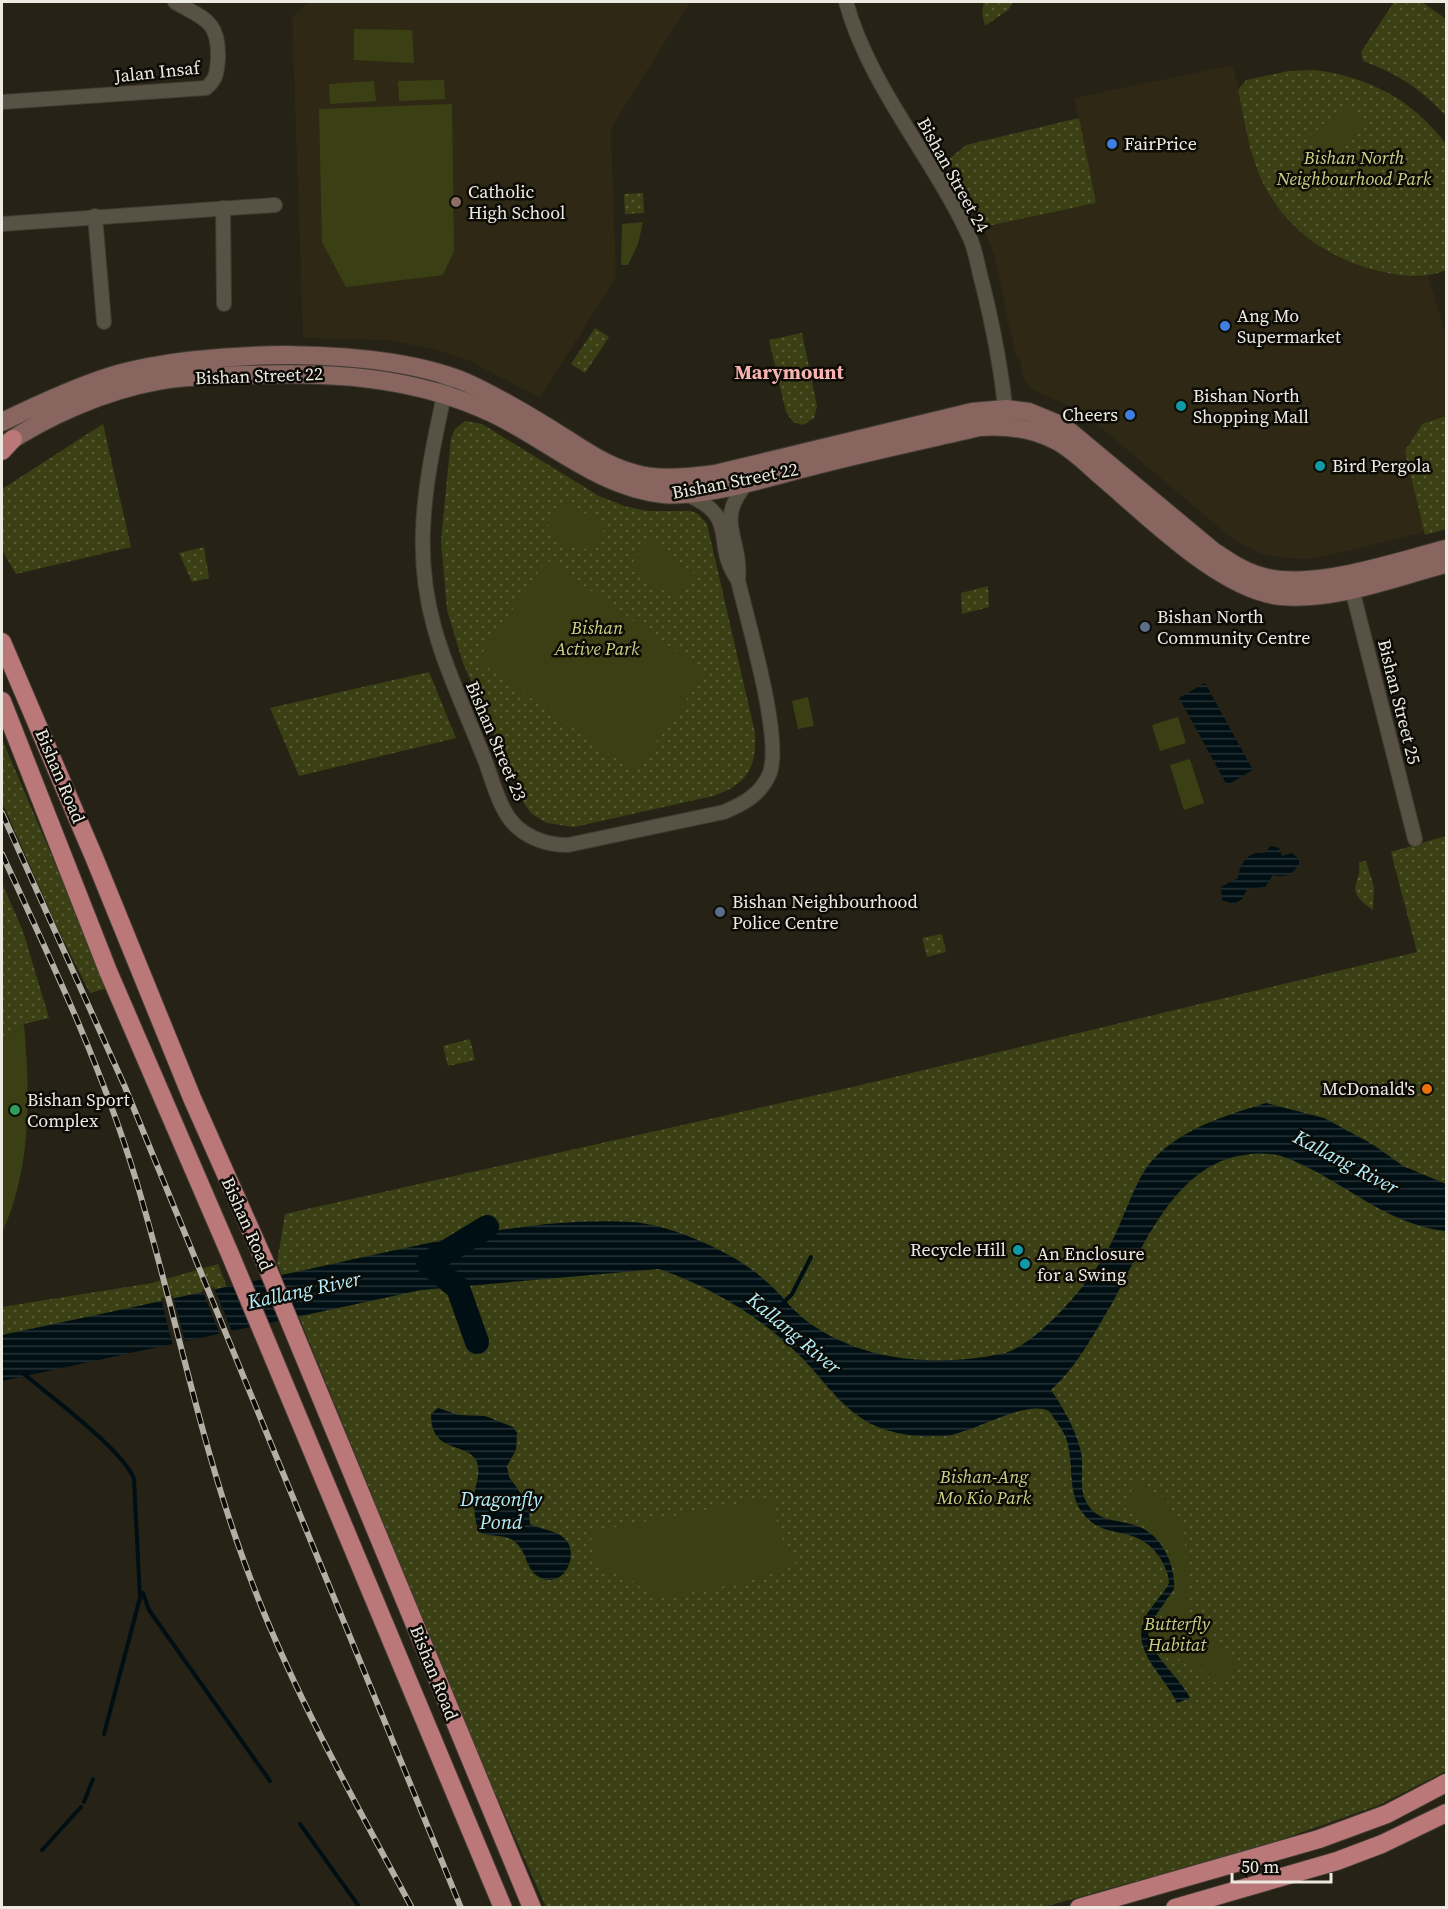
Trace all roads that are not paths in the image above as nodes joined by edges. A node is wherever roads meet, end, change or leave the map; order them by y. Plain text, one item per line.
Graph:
1 (175, 2) edge
2 (846, 2) edge
3 (855, 2) edge
4 (868, 55) junction
5 (2, 102) edge
6 (275, 205) dead end
7 (223, 208) junction
8 (95, 216) junction
9 (2, 224) edge
10 (224, 304) dead end
11 (104, 322) dead end
12 (446, 386) junction
13 (1006, 417) junction
14 (2, 422) edge
15 (5, 446) edge
16 (749, 482) junction
17 (686, 494) junction
18 (1446, 549) edge
19 (1446, 564) edge
20 (738, 580) junction
21 (1350, 581) junction
22 (2, 642) edge
23 (2, 701) edge
24 (1415, 839) dead end
25 (1446, 1783) edge
26 (1446, 1813) edge
27 (503, 1908) edge
28 (532, 1908) edge
29 (1079, 1908) edge
30 (1175, 1908) edge

1 - 5 street, Jalan Insaf
2 - 4 street, Bishan Street 24
3 - 4 street, Bishan Street 24
4 - 13 street, Bishan Street 24
6 - 7 street
7 - 8 street
7 - 10 street
8 - 9 street
8 - 11 street
12 - 13 main road, Bishan Street 22
12 - 14 main road, Bishan Street 22
12 - 15 main road, Bishan Street 22
12 - 17 main road, Bishan Street 22
12 - 20 street, Bishan Street 23
13 - 16 main road, Bishan Street 22
13 - 21 main road, Bishan Street 22
16 - 17 main road, Bishan Street 22
16 - 20 street, Bishan Street 23
17 - 20 street, Bishan Street 23
18 - 21 main road, Bishan Street 22
19 - 21 main road, Bishan Street 22
21 - 24 street, Bishan Street 25
22 - 28 main road, Bishan Road
23 - 27 main road, Bishan Road
25 - 29 main road
26 - 30 main road

